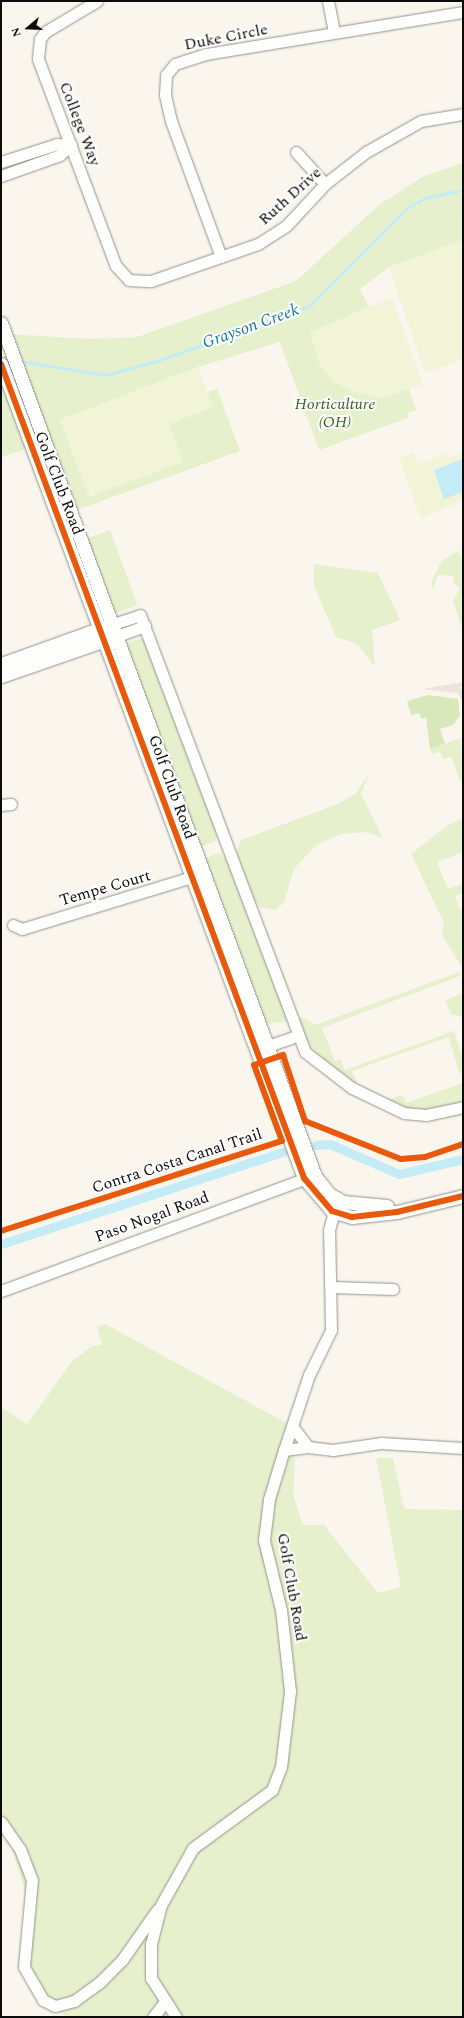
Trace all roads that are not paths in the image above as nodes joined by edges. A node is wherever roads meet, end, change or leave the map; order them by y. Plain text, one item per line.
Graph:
1 (97, 1) edge
2 (328, 1) edge
3 (463, 12) edge
4 (334, 32) junction
5 (463, 114) edge
6 (72, 145) junction
7 (296, 152) dead end
8 (1, 162) edge
9 (1, 176) edge
10 (325, 184) junction
11 (221, 257) junction
12 (129, 280) joint
13 (3, 328) edge
14 (3, 369) edge
15 (145, 626) junction
16 (99, 627) junction
17 (115, 630) junction
18 (104, 641) junction
19 (1, 664) edge
20 (1, 676) edge
21 (205, 872) junction
22 (192, 878) junction
23 (13, 924) dead end
24 (296, 1036) junction
25 (269, 1045) junction
26 (256, 1050) junction
27 (463, 1107) edge
28 (309, 1177) junction
29 (463, 1196) edge
30 (336, 1206) junction
31 (332, 1287) junction
32 (392, 1289) dead end
33 (1, 1291) edge
34 (292, 1426) junction
35 (308, 1447) junction
36 (463, 1448) edge
37 (284, 1450) junction
38 (1, 1822) edge
39 (161, 1905) junction
40 (164, 2003) junction
41 (153, 2017) edge
42 (176, 2017) edge

1 - 6 street, College Way
2 - 4 street
3 - 4 street, Duke Circle
4 - 11 street, Duke Circle
5 - 10 street, Ruth Drive
6 - 8 street
6 - 9 street
6 - 12 street, College Way
7 - 10 street
10 - 11 street, Ruth Drive
11 - 12 street, Ruth Drive
13 - 17 street, Golf Club Road
14 - 16 street, Golf Club Road
15 - 17 street
15 - 17 street
15 - 24 street
16 - 17 street
16 - 18 street, Golf Club Road
16 - 19 street
17 - 18 street
17 - 21 street, Golf Club Road
18 - 20 street
18 - 22 street, Golf Club Road
21 - 22 street, Tempe Court
21 - 25 street, Golf Club Road
22 - 23 street, Tempe Court
22 - 26 street, Golf Club Road
24 - 25 street
24 - 27 street
25 - 26 street
25 - 28 street, Golf Club Road
26 - 28 street, Golf Club Road
28 - 30 street, Golf Club Road
28 - 33 street, Paso Nogal Road
29 - 30 street
30 - 31 street, Golf Club Road
31 - 32 street
31 - 34 street, Golf Club Road
34 - 35 street
34 - 37 street, Golf Club Road
35 - 36 street
35 - 37 street
37 - 39 street, Golf Club Road
38 - 39 street
39 - 40 street, Golf Club Road
40 - 41 street
40 - 42 street, Golf Club Road

